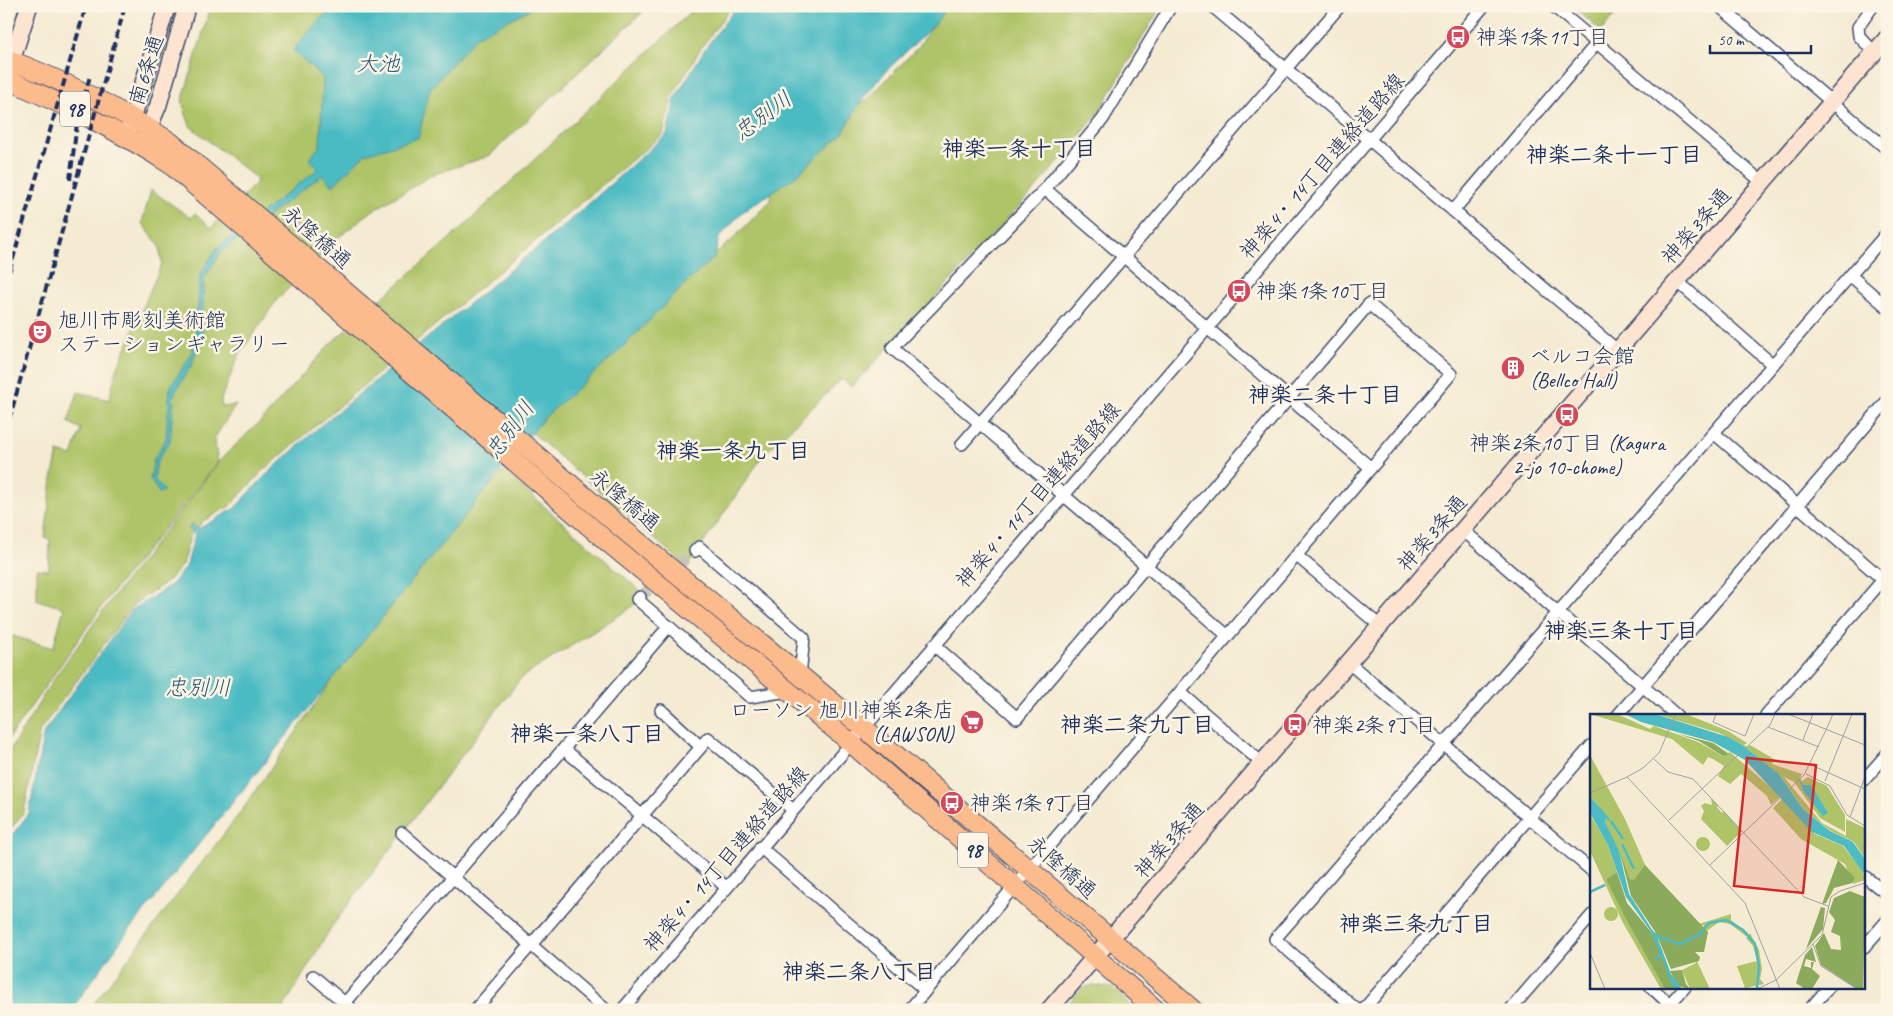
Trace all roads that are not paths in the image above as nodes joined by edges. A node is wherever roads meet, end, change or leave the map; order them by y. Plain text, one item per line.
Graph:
1 (30, 6) edge
2 (167, 6) edge
3 (187, 6) edge
4 (1171, 6) edge
5 (1212, 6) edge
6 (1340, 6) edge
7 (1484, 6) edge
8 (1553, 6) edge
9 (1874, 6) edge
10 (1724, 8) edge
11 (1887, 38) edge
12 (1597, 43) junction
13 (1874, 52) junction
14 (9, 60) edge
15 (1286, 70) junction
16 (6, 79) edge
17 (1831, 102) junction
18 (132, 116) junction
19 (139, 137) junction
20 (1370, 140) junction
21 (1887, 150) edge
22 (1762, 182) junction
23 (1045, 189) junction
24 (1453, 211) junction
25 (1887, 233) edge
26 (1125, 257) junction
27 (1851, 276) junction
28 (1677, 281) junction
29 (345, 303) junction
30 (1887, 307) edge
31 (1207, 328) junction
32 (1617, 350) junction
33 (1773, 365) junction
34 (1289, 399) junction
35 (1887, 401) edge
36 (980, 423) junction
37 (1714, 433) junction
38 (962, 444) dead end
39 (1371, 468) junction
40 (1064, 495) junction
41 (1796, 505) junction
42 (1463, 530) junction
43 (694, 551) dead end
44 (1297, 556) junction
45 (1148, 567) junction
46 (1885, 580) edge
47 (640, 597) dead end
48 (1559, 613) junction
49 (669, 626) junction
50 (1380, 626) junction
51 (1228, 636) junction
52 (934, 645) junction
53 (1349, 663) junction
54 (800, 675) junction
55 (1643, 685) junction
56 (788, 691) junction
57 (1181, 693) junction
58 (661, 710) dead end
59 (1619, 714) edge
60 (1675, 714) edge
61 (1767, 714) edge
62 (864, 727) junction
63 (850, 742) junction
64 (1444, 745) junction
65 (701, 746) junction
66 (1590, 747) edge
67 (564, 750) junction
68 (1887, 754) edge
69 (1262, 764) junction
70 (1866, 778) edge
71 (793, 810) junction
72 (642, 816) junction
73 (1529, 818) junction
74 (402, 832) dead end
75 (760, 847) junction
76 (1029, 868) junction
77 (1590, 869) edge
78 (452, 876) junction
79 (1866, 878) edge
80 (1014, 886) junction
81 (726, 887) junction
82 (1887, 894) edge
83 (1590, 917) edge
84 (1887, 921) edge
85 (1583, 926) junction
86 (1590, 932) edge
87 (1112, 939) junction
88 (532, 945) junction
89 (1866, 945) edge
90 (1096, 957) junction
91 (313, 976) dead end
92 (1652, 988) edge
93 (1684, 988) edge
94 (1828, 988) edge
95 (925, 990) junction
96 (346, 1007) edge
97 (1670, 1008) edge
98 (475, 1010) edge
99 (606, 1010) edge
100 (622, 1010) edge
101 (909, 1010) edge
102 (1049, 1010) edge
103 (1156, 1010) edge
104 (1193, 1010) edge
105 (1357, 1010) edge
106 (1363, 1010) edge
107 (1510, 1010) edge
108 (1809, 1010) edge

1 - 14 street
2 - 18 street, 南6条通
3 - 19 street, 南6条通
4 - 23 street
5 - 15 street
6 - 15 street
7 - 20 street, 神楽4・14丁目連絡道路線
8 - 12 street
9 - 13 street
10 - 17 street
11 - 13 street, 神楽3条通
12 - 22 street
12 - 24 street
13 - 17 street, 神楽3条通
14 - 16 street
14 - 18 main road, 永隆橋通 / 98
15 - 20 street
15 - 26 street
16 - 19 main road, 永隆橋通 / 98
17 - 21 street
17 - 22 street, 神楽3条通
18 - 19 main road, 永隆橋通 / 98
19 - 29 main road, 永隆橋通 / 98
20 - 24 street
20 - 31 street, 神楽4・14丁目連絡道路線
22 - 28 street, 神楽3条通
23 - 26 street
23 - 36 street
24 - 32 street
25 - 27 street
26 - 31 street
26 - 36 street
27 - 30 street
27 - 33 street
28 - 32 street, 神楽3条通
28 - 33 street
29 - 54 main road, 永隆橋通 / 98
29 - 56 main road, 永隆橋通 / 98
31 - 34 street
31 - 40 street, 神楽4・14丁目連絡道路線
32 - 42 street, 神楽3条通
33 - 37 street
34 - 39 street
34 - 39 street
34 - 45 street
35 - 41 street
36 - 38 street
36 - 40 street
37 - 41 street
37 - 48 street
39 - 44 street
40 - 45 street
40 - 52 street, 神楽4・14丁目連絡道路線
41 - 46 street
41 - 55 street
42 - 48 street
42 - 50 street, 神楽3条通
43 - 54 street
44 - 50 street
44 - 51 street
45 - 51 street
45 - 52 street
46 - 61 street
47 - 49 street
48 - 55 street
48 - 64 street
49 - 56 street
49 - 67 street
50 - 53 street, 神楽3条通
51 - 57 street
52 - 62 street, 神楽4・14丁目連絡道路線
53 - 64 street
53 - 69 street, 神楽3条通
54 - 62 main road, 永隆橋通 / 98
55 - 59 street
55 - 60 street
56 - 63 main road, 永隆橋通 / 98
57 - 69 street
57 - 76 street
58 - 65 street
62 - 63 street, 神楽4・14丁目連絡道路線
62 - 76 main road, 永隆橋通 / 98
63 - 71 street, 神楽4・14丁目連絡道路線
63 - 80 main road, 永隆橋通 / 98
64 - 73 street
64 - 105 street
65 - 71 street
65 - 72 street
66 - 73 street
67 - 72 street
67 - 78 street
68 - 70 street
69 - 87 street, 神楽3条通
71 - 75 street, 神楽4・14丁目連絡道路線
72 - 81 street
72 - 88 street
73 - 77 street
73 - 106 street
74 - 78 street
75 - 81 street, 神楽4・14丁目連絡道路線
75 - 95 street
76 - 80 street
76 - 87 main road, 永隆橋通 / 98
78 - 88 street
78 - 96 street
79 - 82 street
80 - 90 main road, 永隆橋通 / 98
80 - 95 street
81 - 100 street, 神楽4・14丁目連絡道路線
83 - 85 street
84 - 89 street
85 - 86 street
85 - 107 street
87 - 90 street, 神楽3条通
87 - 104 main road, 永隆橋通 / 98
88 - 98 street
88 - 99 street
90 - 102 street, 神楽3条通
90 - 103 main road, 永隆橋通 / 98
91 - 96 street
92 - 97 street
93 - 97 street
94 - 108 street
95 - 101 street

